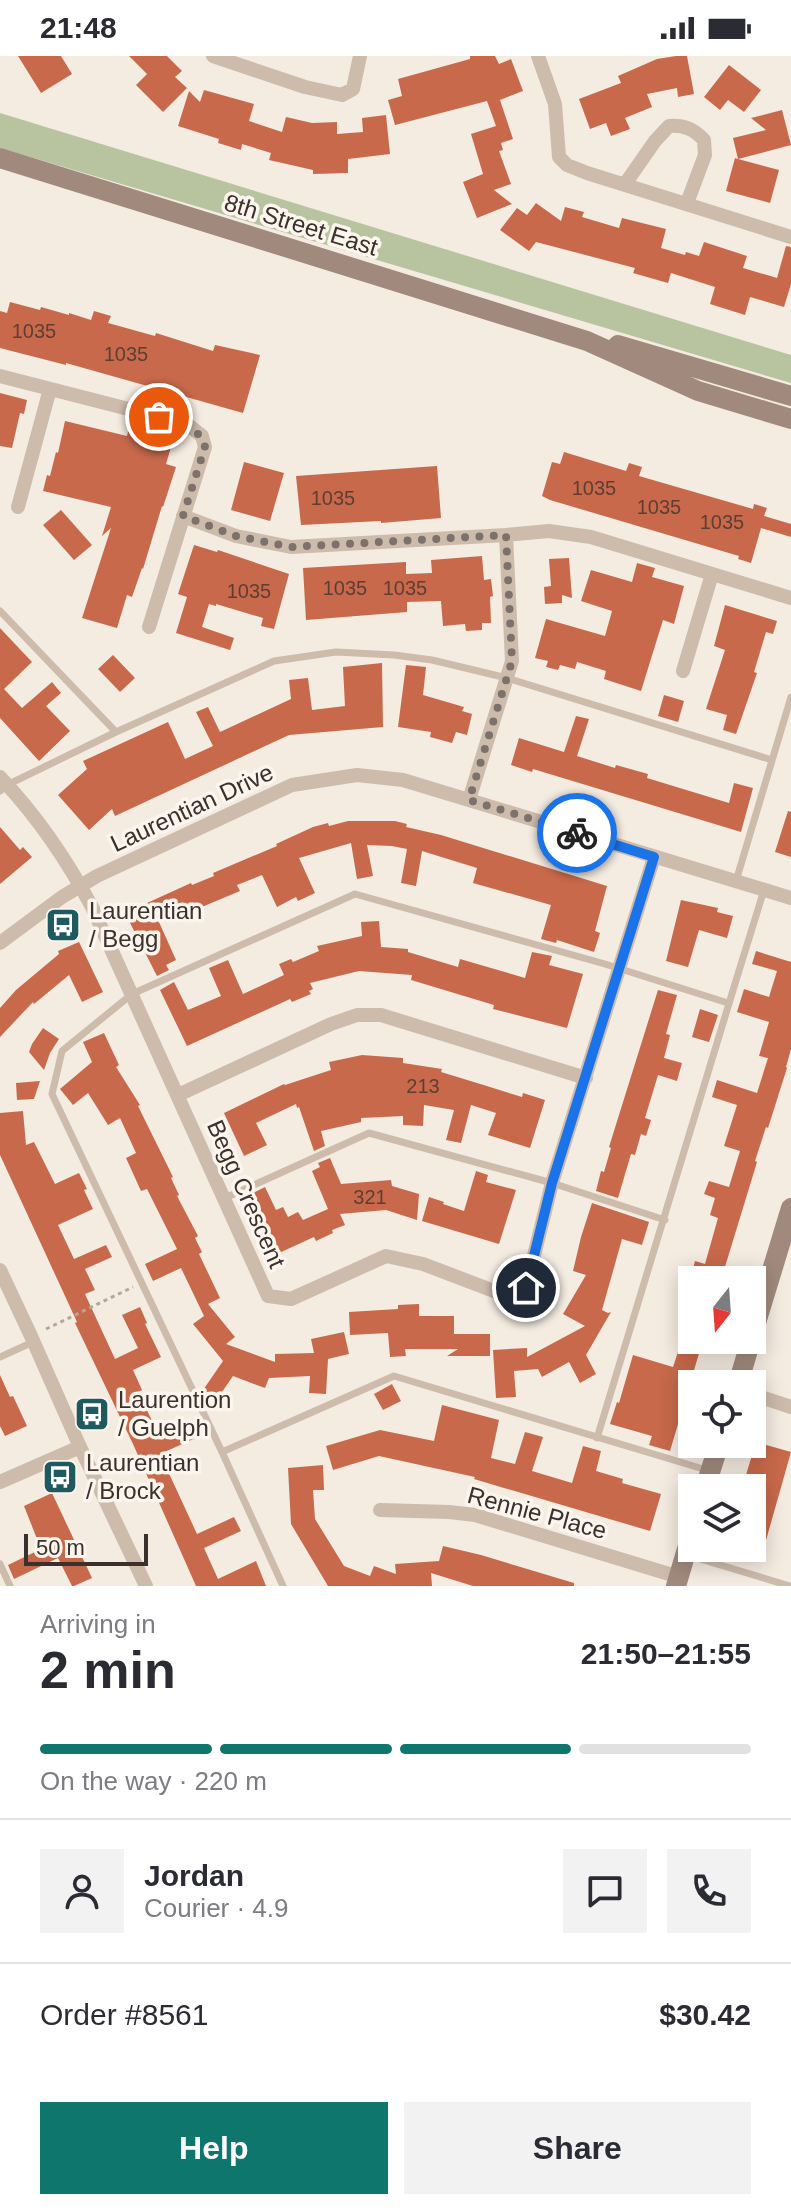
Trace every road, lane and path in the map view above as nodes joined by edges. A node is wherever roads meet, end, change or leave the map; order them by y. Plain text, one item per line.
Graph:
1 (213, 56) edge
2 (360, 56) edge
3 (538, 56) edge
4 (0, 158) edge
5 (625, 184) junction
6 (687, 203) junction
7 (791, 237) edge
8 (587, 341) junction
9 (0, 376) edge
10 (50, 389) junction
11 (791, 396) edge
12 (791, 419) edge
13 (18, 507) dead end
14 (183, 516) junction
15 (506, 535) junction
16 (712, 574) junction
17 (791, 598) edge
18 (0, 611) edge
19 (149, 627) dead end
20 (683, 671) dead end
21 (507, 678) junction
22 (791, 697) edge
23 (116, 732) junction
24 (772, 760) junction
25 (2, 785) edge
26 (469, 800) junction
27 (654, 857) junction
28 (736, 881) junction
29 (80, 886) junction
30 (764, 890) junction
31 (791, 898) edge
32 (0, 943) edge
33 (619, 968) junction
34 (132, 994) junction
35 (728, 1003) junction
36 (586, 1078) junction
37 (178, 1095) junction
38 (552, 1183) junction
39 (225, 1198) junction
40 (791, 1208) edge
41 (665, 1220) junction
42 (788, 1230) edge
43 (0, 1270) edge
44 (141, 1284) junction
45 (766, 1294) edge
46 (47, 1329) dead end
47 (33, 1342) junction
48 (0, 1357) edge
49 (766, 1399) edge
50 (791, 1407) edge
51 (597, 1438) junction
52 (80, 1447) junction
53 (222, 1452) junction
54 (692, 1474) edge
55 (0, 1482) edge
56 (380, 1510) dead end
57 (709, 1562) edge
58 (0, 1564) edge
59 (678, 1581) edge
60 (10, 1586) edge
61 (146, 1586) edge
62 (283, 1586) edge
63 (790, 1586) edge

1 - 2 street
3 - 5 street
4 - 8 main road, 8th Street East
5 - 6 street
5 - 6 street
6 - 7 street
8 - 11 main road, 8th Street East
8 - 12 main road, 8th Street East
9 - 10 street
10 - 13 street
10 - 14 street
14 - 15 street
14 - 19 street
15 - 16 street
15 - 21 street
16 - 17 street
16 - 20 street
18 - 23 lane
21 - 23 lane
21 - 24 lane
21 - 26 street
22 - 24 lane
23 - 25 lane
24 - 28 lane
25 - 29 street, Begg Crescent
26 - 27 street, Laurentian Drive
26 - 29 street, Laurentian Drive
27 - 28 street, Laurentian Drive
27 - 33 street, Begg Crescent
28 - 30 street, Laurentian Drive
29 - 32 street, Laurentian Drive
29 - 34 street, Begg Crescent
30 - 31 street, Laurentian Drive
30 - 35 lane
33 - 34 lane
33 - 35 lane
33 - 36 street, Begg Crescent
34 - 37 street, Begg Crescent
34 - 44 lane
35 - 41 lane
36 - 37 street
36 - 38 street, Begg Crescent
37 - 39 street, Begg Crescent
38 - 39 lane
38 - 39 street, Begg Crescent
38 - 41 lane
40 - 42 main road
41 - 51 lane
42 - 45 main road
43 - 47 street
44 - 46 path
44 - 53 lane
47 - 48 lane
47 - 52 street
49 - 50 street
51 - 53 lane
51 - 54 lane
52 - 55 street
52 - 61 street
53 - 62 lane
56 - 59 street, Rennie Place
57 - 63 lane
58 - 60 lane

